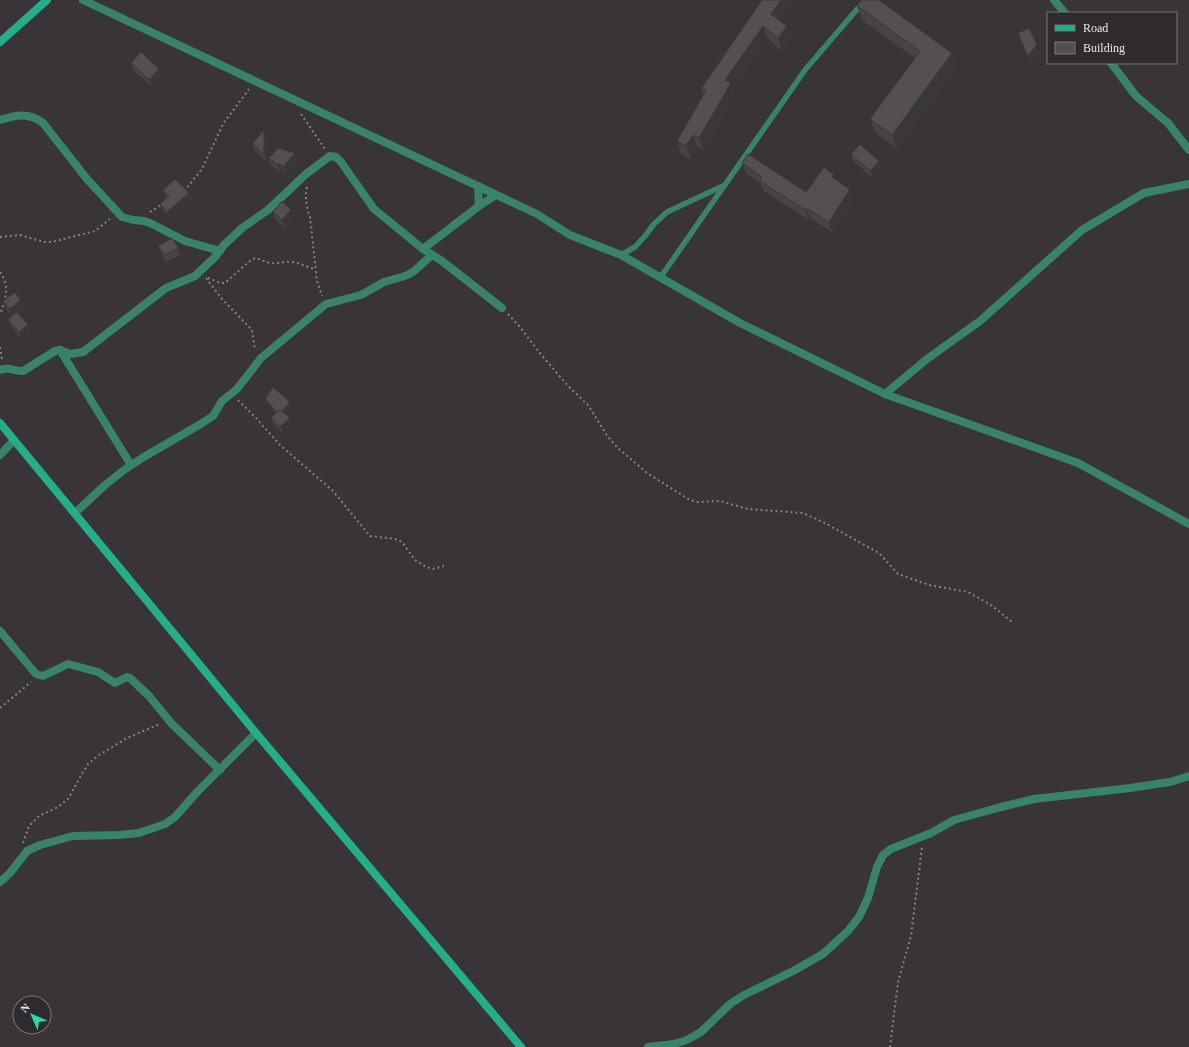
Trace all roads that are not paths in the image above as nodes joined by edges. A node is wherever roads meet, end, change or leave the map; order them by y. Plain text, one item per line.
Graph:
1 (47, 0) edge
2 (83, 0) edge
3 (865, 0) edge
4 (1054, 0) edge
5 (1064, 12) edge
6 (0, 42) edge
7 (1112, 64) edge
8 (0, 120) edge
9 (1189, 150) edge
10 (725, 184) junction
11 (1189, 184) edge
12 (478, 186) junction
13 (496, 195) junction
14 (479, 206) junction
15 (423, 249) junction
16 (220, 251) junction
17 (432, 255) junction
18 (621, 255) junction
19 (660, 278) junction
20 (502, 308) road end
21 (60, 350) junction
22 (0, 370) edge
23 (885, 394) junction
24 (0, 423) edge
25 (14, 440) junction
26 (0, 455) edge
27 (131, 465) junction
28 (75, 513) junction
29 (1189, 524) edge
30 (0, 631) edge
31 (256, 733) junction
32 (220, 770) junction
33 (1189, 776) edge
34 (0, 882) edge
35 (521, 1047) edge
36 (648, 1047) edge

1 - 6 main road
2 - 12 street
3 - 10 lane
4 - 5 street
7 - 9 street
8 - 16 street
10 - 18 lane
10 - 19 lane
11 - 23 street
12 - 13 street
12 - 14 street
13 - 14 street
13 - 18 street
14 - 15 street
15 - 16 street
15 - 17 street
16 - 21 street
17 - 20 street
17 - 27 street
18 - 19 street
19 - 23 street
21 - 22 street
21 - 27 street
23 - 29 street
24 - 25 main road
25 - 26 street
25 - 28 main road
27 - 28 street
28 - 31 main road
30 - 32 street
31 - 32 street
31 - 35 main road
32 - 34 street
33 - 36 street

